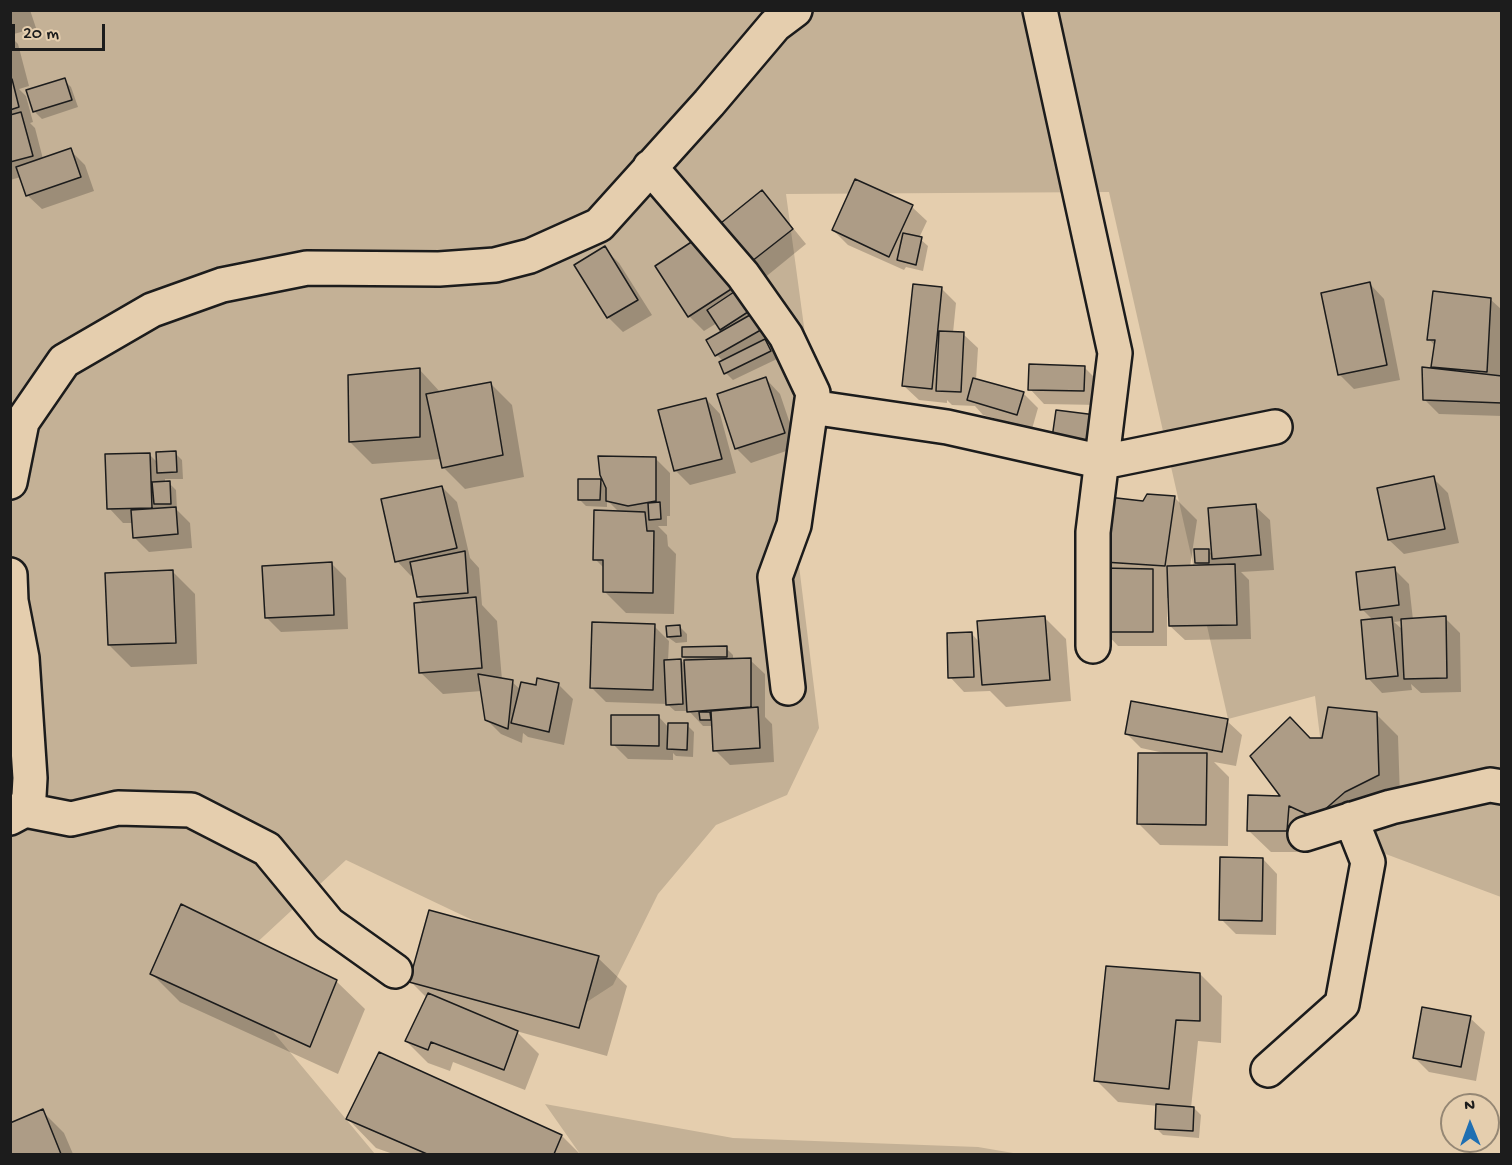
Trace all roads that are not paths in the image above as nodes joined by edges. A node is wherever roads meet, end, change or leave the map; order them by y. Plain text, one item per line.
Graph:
1 (795, 10) edge
2 (1040, 10) edge
3 (650, 167) junction
4 (811, 407) junction
5 (1275, 427) dead end
6 (1103, 462) junction
7 (10, 482) edge
8 (10, 575) edge
9 (1092, 646) dead end
10 (788, 688) dead end
11 (1502, 787) edge
12 (18, 814) edge
13 (1351, 819) junction
14 (1305, 834) dead end
15 (395, 971) dead end
16 (1268, 1070) dead end

1 - 3 street
2 - 6 street
3 - 4 street
3 - 7 street
4 - 6 street
4 - 10 street
5 - 6 street
6 - 9 street
8 - 12 street
11 - 13 street
12 - 15 street
13 - 14 street
13 - 16 street

